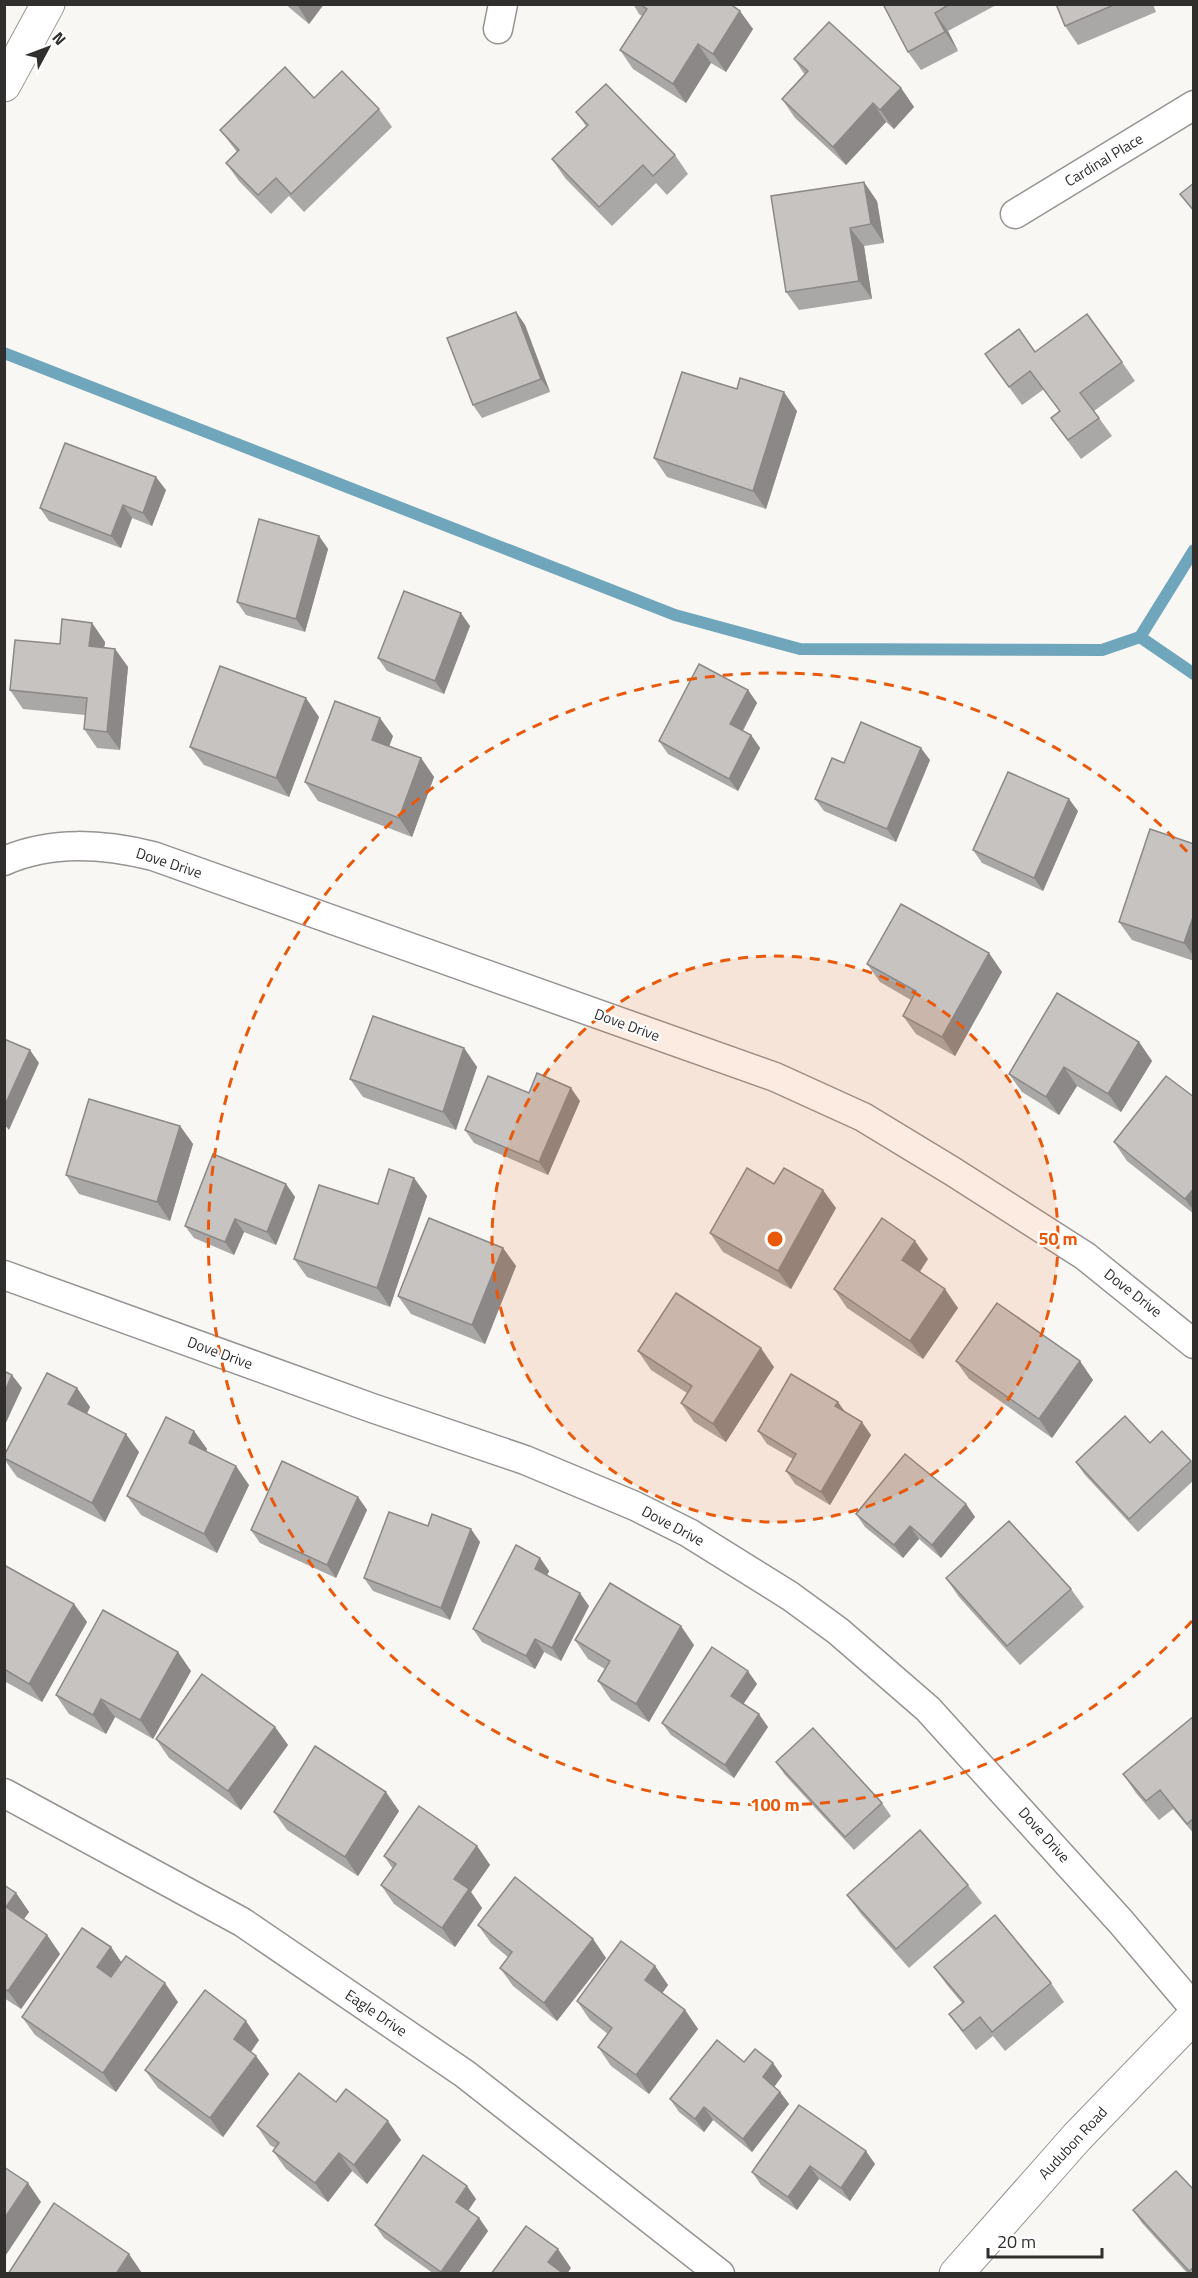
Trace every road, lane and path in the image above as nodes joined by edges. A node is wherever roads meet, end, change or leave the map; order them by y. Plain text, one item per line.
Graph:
1 (48, 4) edge
2 (4, 86) edge
3 (1194, 105) edge
4 (1015, 214) dead end
5 (4, 861) edge
6 (4, 1275) edge
7 (1194, 1344) edge
8 (4, 1793) edge
9 (1194, 2008) edge
10 (1194, 2016) edge
11 (720, 2274) edge
12 (956, 2274) edge

1 - 2 street
3 - 4 street, Cardinal Place
5 - 7 street, Dove Drive
6 - 9 street, Dove Drive
8 - 11 street, Eagle Drive
10 - 12 street, Audubon Road

